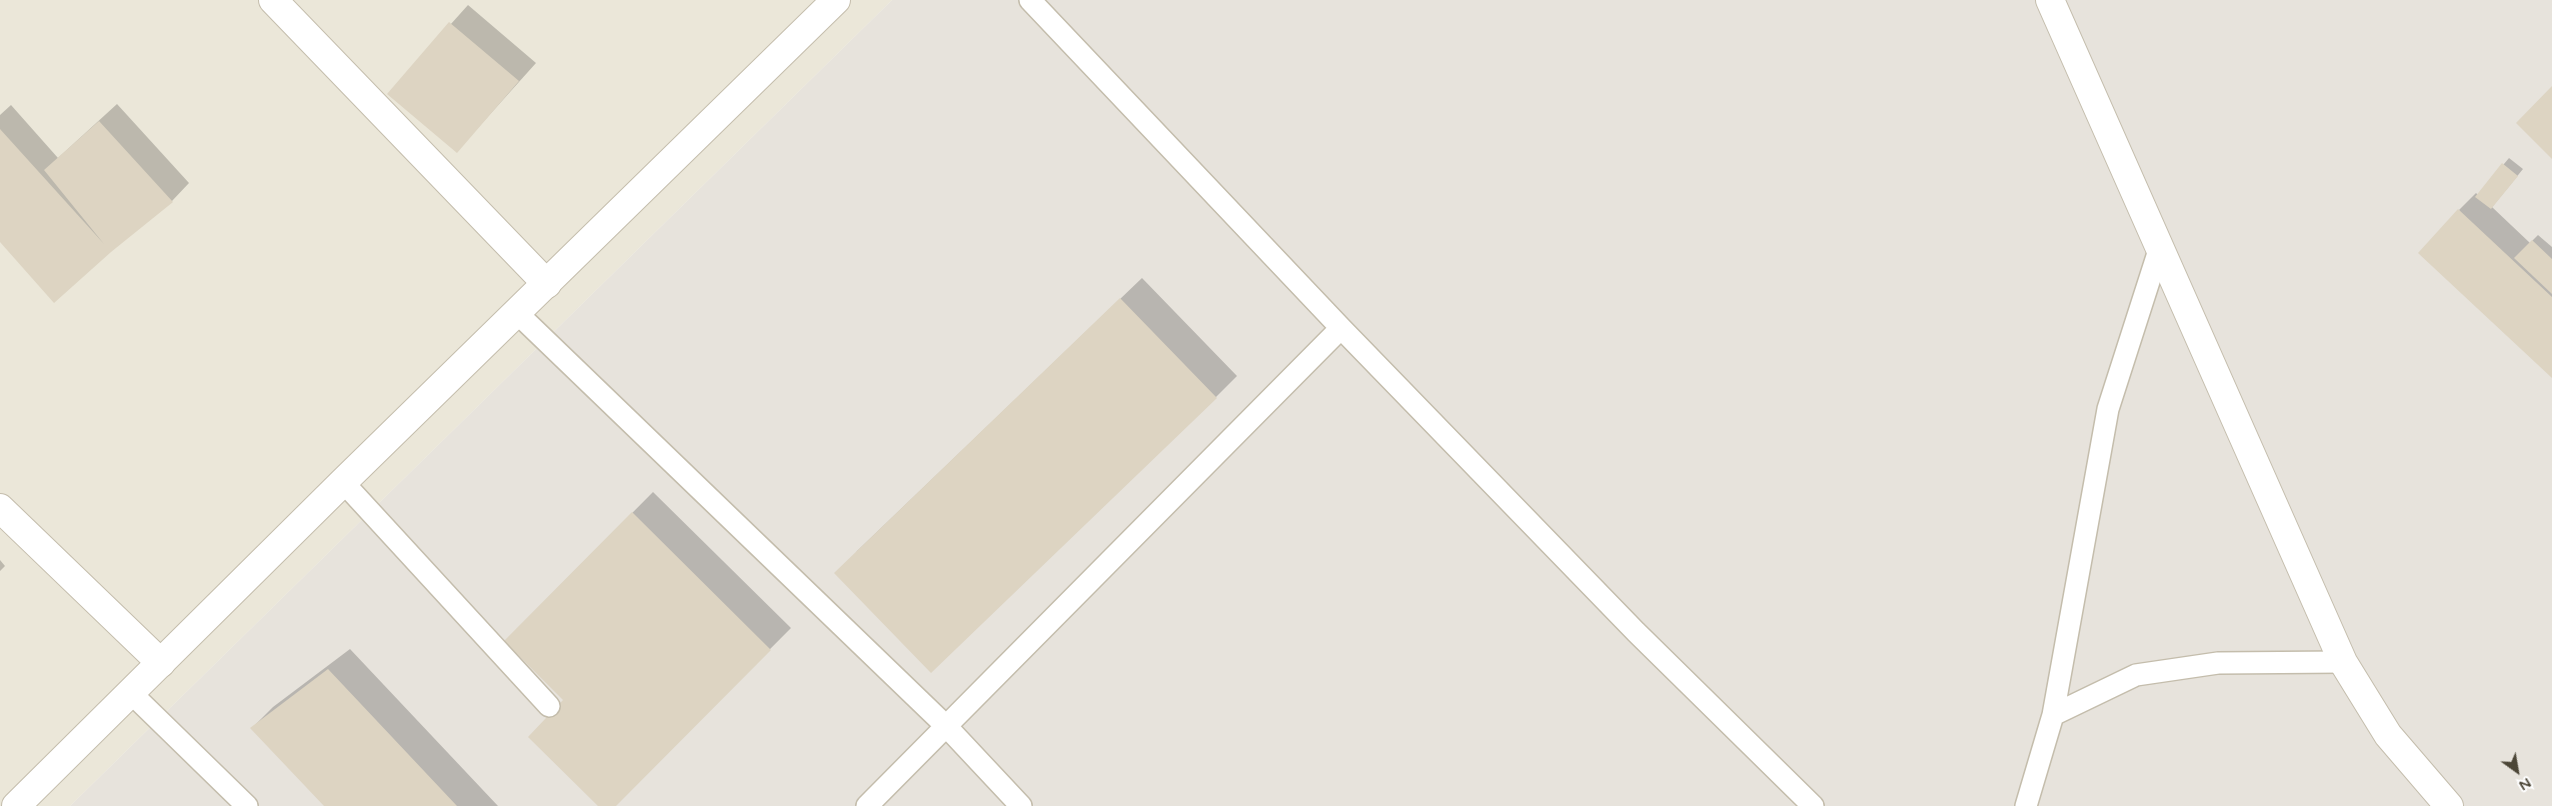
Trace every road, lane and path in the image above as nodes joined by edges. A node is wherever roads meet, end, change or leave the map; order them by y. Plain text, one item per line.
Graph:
1 (273, 0) edge
2 (836, 0) edge
3 (1030, 0) edge
4 (2050, 0) edge
5 (2160, 247) junction
6 (547, 284) junction
7 (516, 312) junction
8 (1341, 328) junction
9 (343, 482) junction
10 (0, 508) edge
11 (2343, 662) junction
12 (161, 663) junction
13 (130, 693) junction
14 (549, 706) dead end
15 (2053, 715) junction
16 (947, 727) junction
17 (16, 806) edge
18 (247, 806) edge
19 (867, 806) edge
20 (1021, 806) edge
21 (1812, 806) edge
22 (2026, 806) edge
23 (2449, 806) edge

1 - 6 street
2 - 6 street
3 - 8 lane
4 - 5 street
5 - 11 street
5 - 15 lane
6 - 7 street
7 - 9 street
7 - 16 lane
8 - 16 lane
8 - 21 lane
9 - 12 street
9 - 14 lane
10 - 12 street
11 - 15 lane
11 - 23 street
12 - 13 street
13 - 17 street
13 - 18 lane
15 - 22 lane
16 - 19 lane
16 - 20 lane

